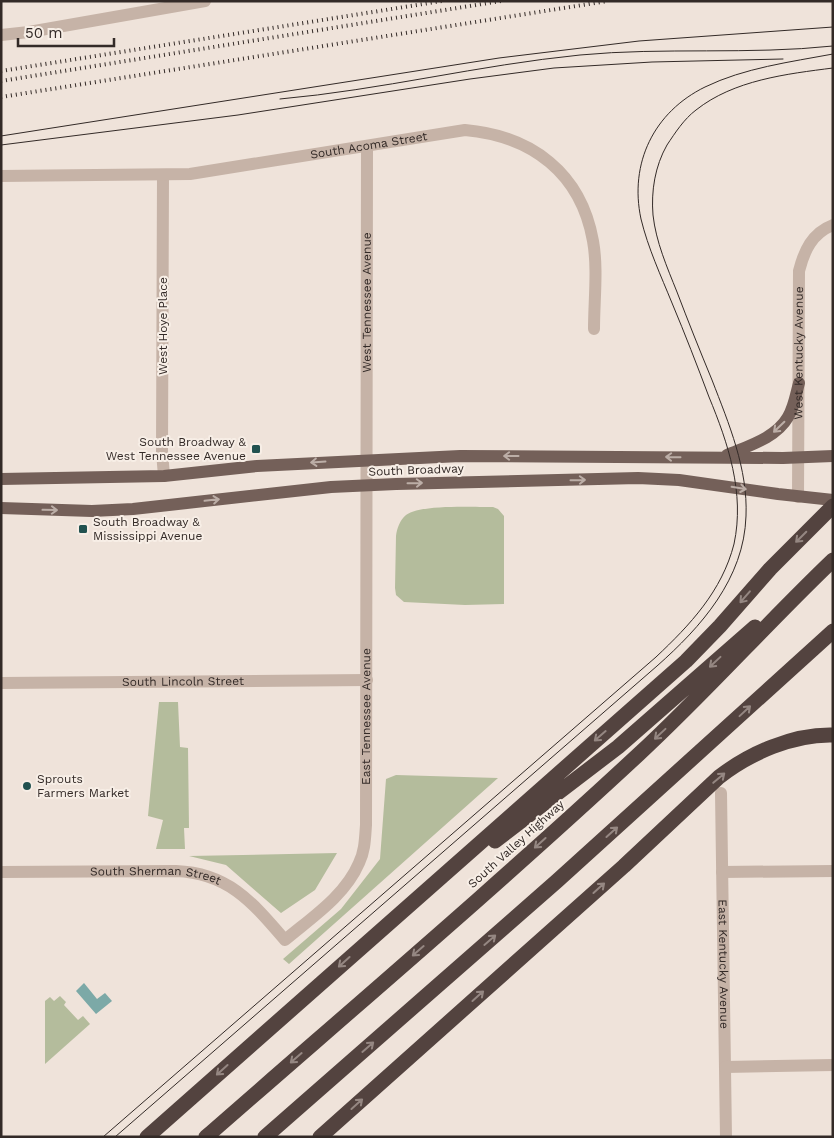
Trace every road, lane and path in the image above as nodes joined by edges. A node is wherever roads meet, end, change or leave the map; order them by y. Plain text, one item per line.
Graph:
1 (205, 1) edge
2 (1, 35) edge
3 (367, 146) junction
4 (163, 175) junction
5 (1, 176) edge
6 (833, 225) edge
7 (594, 329) dead end
8 (799, 383) junction
9 (833, 456) edge
10 (722, 457) junction
11 (798, 458) junction
12 (367, 460) junction
13 (164, 476) junction
14 (1, 479) edge
15 (367, 486) junction
16 (798, 496) junction
17 (833, 500) edge
18 (833, 506) edge
19 (1, 508) edge
20 (833, 560) edge
21 (819, 573) junction
22 (833, 631) edge
23 (367, 680) junction
24 (1, 683) edge
25 (833, 735) edge
26 (721, 793) dead end
27 (833, 871) edge
28 (1, 872) edge
29 (722, 872) junction
30 (380, 930) junction
31 (285, 940) joint
32 (833, 1065) edge
33 (725, 1067) junction
34 (147, 1137) edge
35 (206, 1137) edge
36 (265, 1137) edge
37 (320, 1137) edge
38 (726, 1137) edge

1 - 2 street
3 - 4 street, South Acoma Street
3 - 7 street, South Acoma Street
3 - 12 street, West Tennessee Avenue
4 - 5 street, South Acoma Street
4 - 13 street, West Hoye Place
6 - 8 street, West Kentucky Avenue
8 -> 10 main road
8 - 11 street, West Kentucky Avenue
9 - 11 main road, South Broadway
10 - 11 main road, South Broadway
10 -> 12 main road, South Broadway
11 - 16 street, West Kentucky Avenue
12 -> 13 main road, South Broadway
12 - 15 street, East Tennessee Avenue
13 - 14 main road, South Broadway
15 -> 16 main road, South Broadway
19 -> 15 main road, South Broadway
15 - 23 street, East Tennessee Avenue
16 - 17 main road, South Broadway
18 -> 30 highway
20 - 21 highway, South Valley Highway
21 -> 30 highway
21 -> 35 highway, South Valley Highway
36 -> 22 highway
23 - 24 street, South Lincoln Street
23 - 31 street, East Tennessee Avenue
37 -> 25 highway
26 - 29 street, East Kentucky Avenue
27 - 29 street
28 - 31 street, South Sherman Street
29 - 33 street, East Kentucky Avenue
30 -> 34 highway
32 - 33 street
33 - 38 street, East Kentucky Avenue

